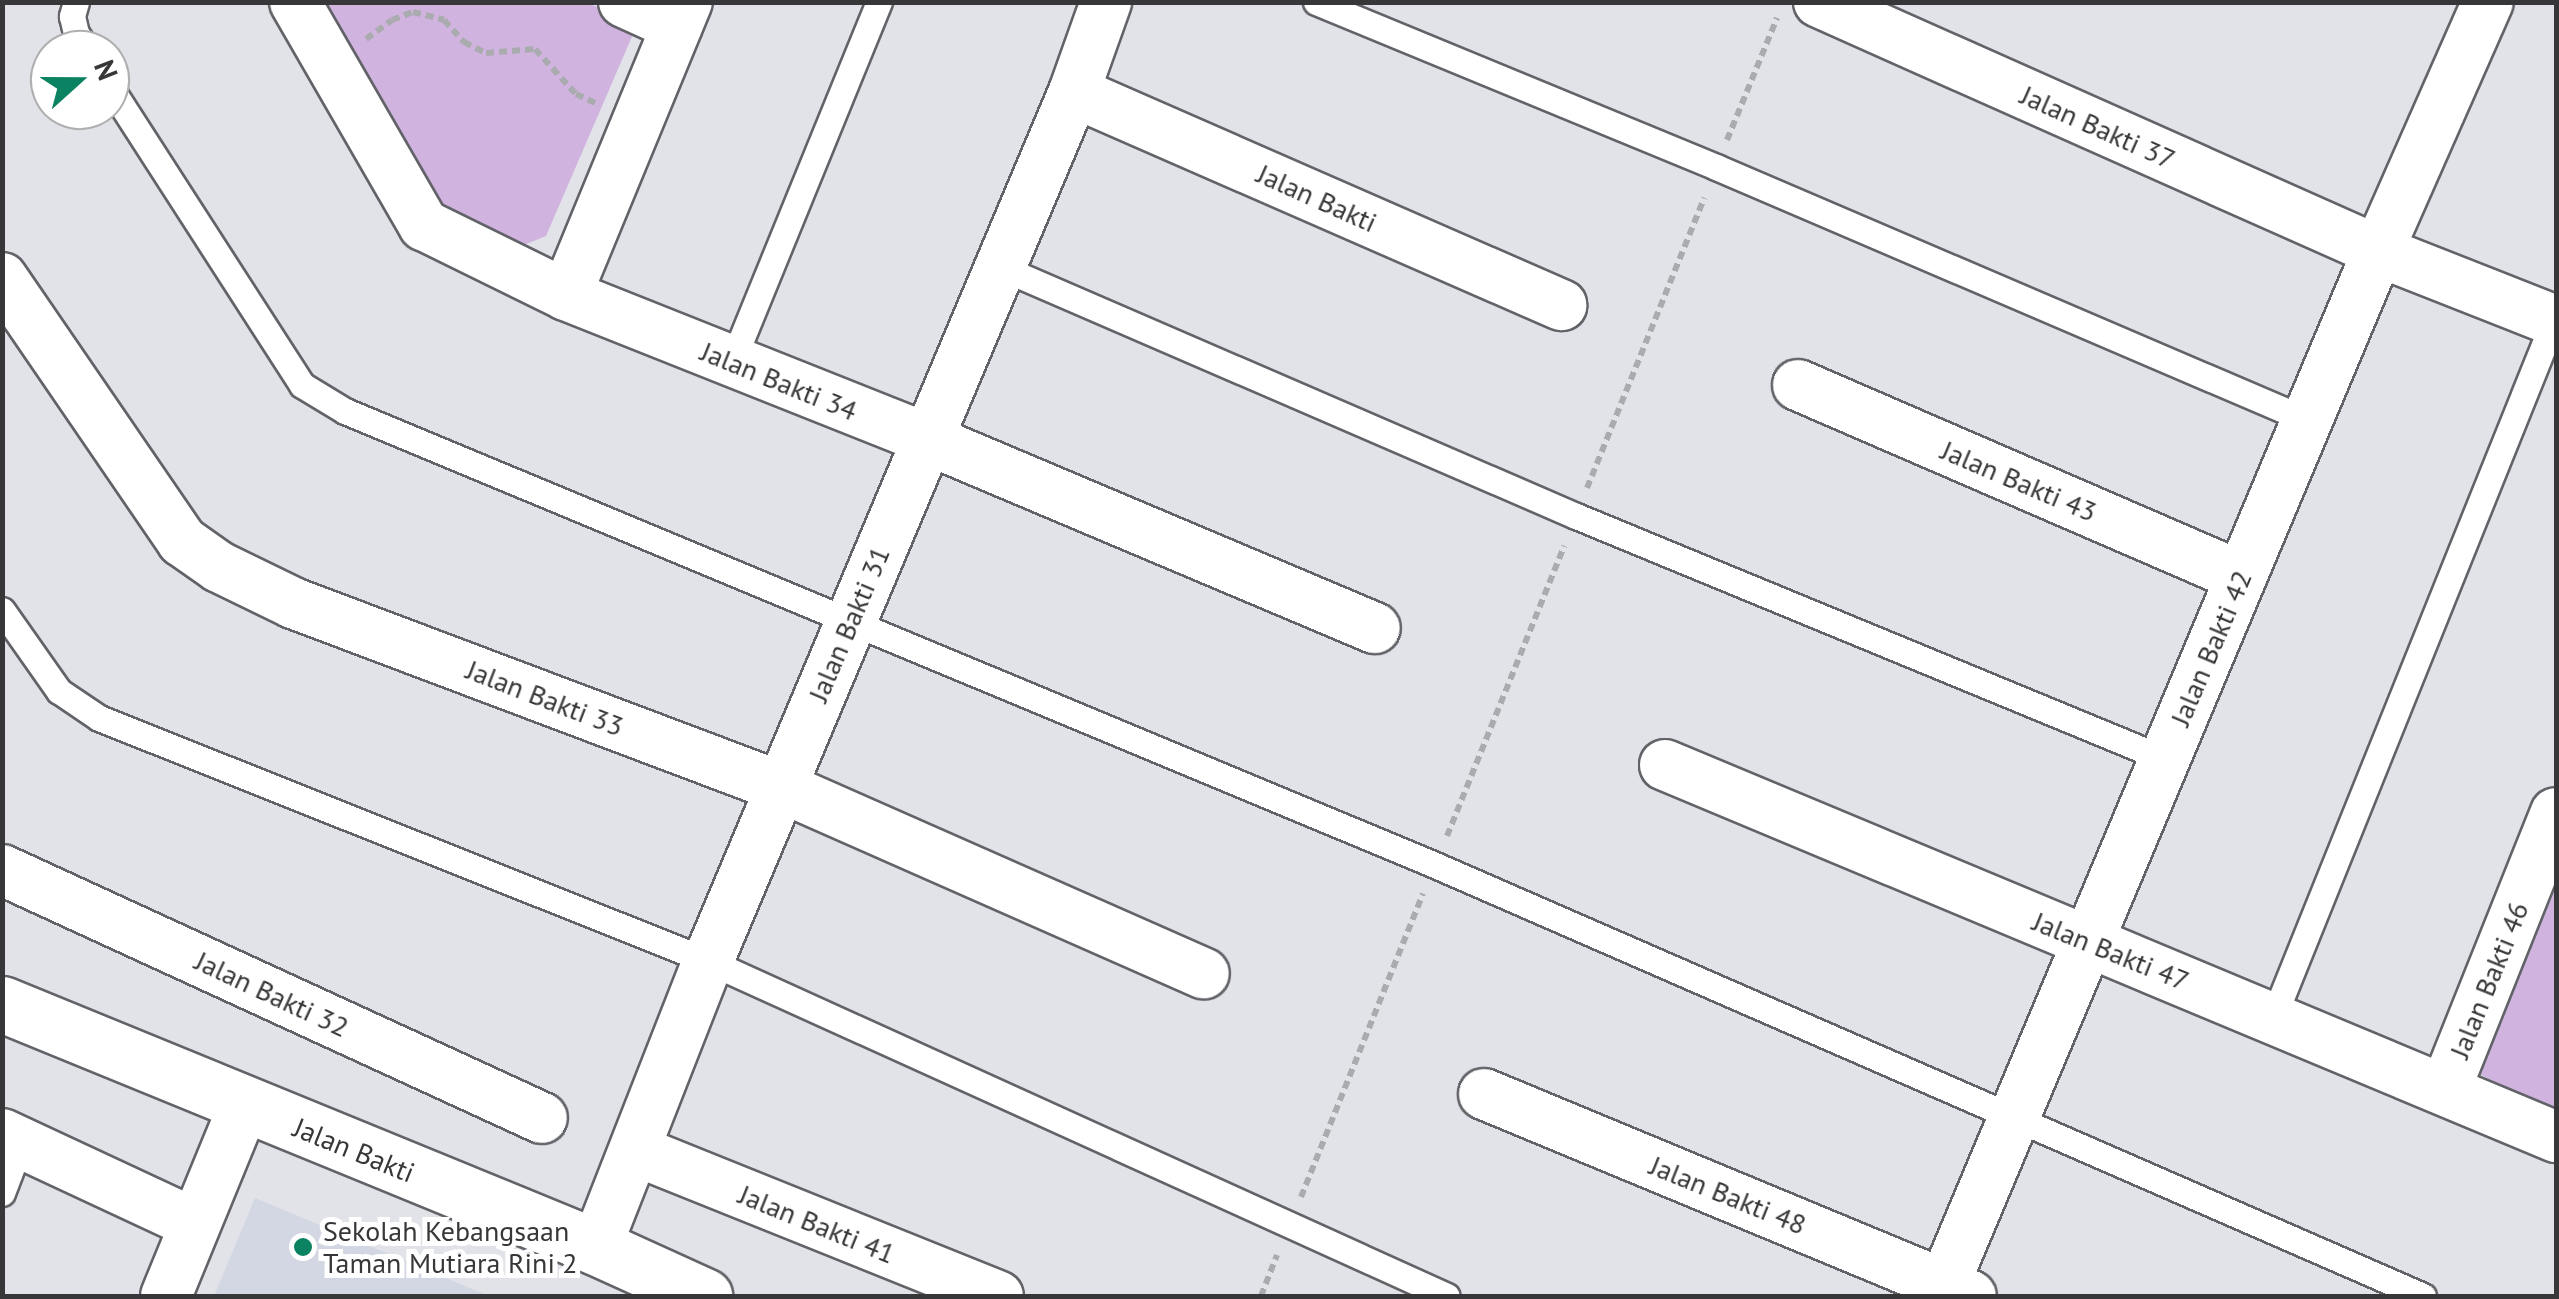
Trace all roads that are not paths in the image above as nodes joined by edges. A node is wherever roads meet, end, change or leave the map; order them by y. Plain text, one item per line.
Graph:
1 (76, 2) edge
2 (295, 2) edge
3 (624, 2) edge
4 (879, 2) edge
5 (1106, 2) edge
6 (1316, 2) edge
7 (1819, 2) edge
8 (2469, 11) edge
9 (682, 14) edge
10 (75, 30) edge
11 (1074, 92) junction
12 (130, 117) edge
13 (2378, 251) junction
14 (1000, 266) junction
15 (2, 278) edge
16 (566, 295) junction
17 (1561, 305) dead end
18 (2556, 321) edge
19 (732, 362) junction
20 (1798, 384) dead end
21 (2307, 420) junction
22 (927, 439) junction
23 (2241, 577) junction
24 (2, 610) edge
25 (850, 623) junction
26 (1375, 628) dead end
27 (2164, 759) junction
28 (1665, 765) dead end
29 (781, 787) junction
30 (2556, 813) edge
31 (2, 870) edge
32 (2088, 942) junction
33 (708, 961) junction
34 (1204, 974) dead end
35 (2, 1004) edge
36 (2273, 1018) junction
37 (2445, 1090) junction
38 (1484, 1094) dead end
39 (244, 1106) junction
40 (542, 1118) dead end
41 (2014, 1118) junction
42 (2556, 1137) edge
43 (12, 1138) edge
44 (636, 1150) junction
45 (2, 1193) edge
46 (195, 1224) junction
47 (596, 1248) junction
48 (1952, 1293) edge
49 (166, 1296) edge
50 (704, 1296) edge
51 (998, 1296) edge
52 (1447, 1296) edge
53 (2423, 1296) edge

1 - 10 lane
2 - 16 street, Jalan Bakti 34
3 - 9 street
4 - 19 lane
5 - 11 street, Jalan Bakti 31
6 - 21 lane
7 - 13 street, Jalan Bakti 37
8 - 13 street, Jalan Bakti 42
9 - 16 street
11 - 14 street, Jalan Bakti 31
11 - 17 street, Jalan Bakti
12 - 25 lane
13 - 18 street, Jalan Bakti 37
13 - 21 street, Jalan Bakti 42
14 - 22 street, Jalan Bakti 31
14 - 27 lane
15 - 29 street, Jalan Bakti 33
16 - 19 street, Jalan Bakti 34
18 - 36 lane
19 - 22 street, Jalan Bakti 34
20 - 23 street, Jalan Bakti 43
21 - 23 street, Jalan Bakti 42
22 - 25 street, Jalan Bakti 31
22 - 26 street, Jalan Bakti 34
23 - 27 street, Jalan Bakti 42
24 - 33 lane
25 - 29 street, Jalan Bakti 31
25 - 41 lane
27 - 32 street, Jalan Bakti 42
28 - 32 street, Jalan Bakti 47
29 - 33 street, Jalan Bakti 31
29 - 34 street, Jalan Bakti 33
30 - 37 street, Jalan Bakti 46
31 - 40 street, Jalan Bakti 32
32 - 36 street, Jalan Bakti 47
32 - 41 street, Jalan Bakti 42
33 - 44 street, Jalan Bakti 31
33 - 52 lane
35 - 39 street, Jalan Bakti
36 - 37 street, Jalan Bakti 47
37 - 42 street, Jalan Bakti 47
38 - 48 street, Jalan Bakti 48
39 - 46 street
39 - 47 street, Jalan Bakti
41 - 48 street, Jalan Bakti 42
41 - 53 lane
43 - 45 lane
43 - 46 street
44 - 47 street, Jalan Bakti 31
44 - 51 street, Jalan Bakti 41
46 - 49 street
47 - 50 street, Jalan Bakti

